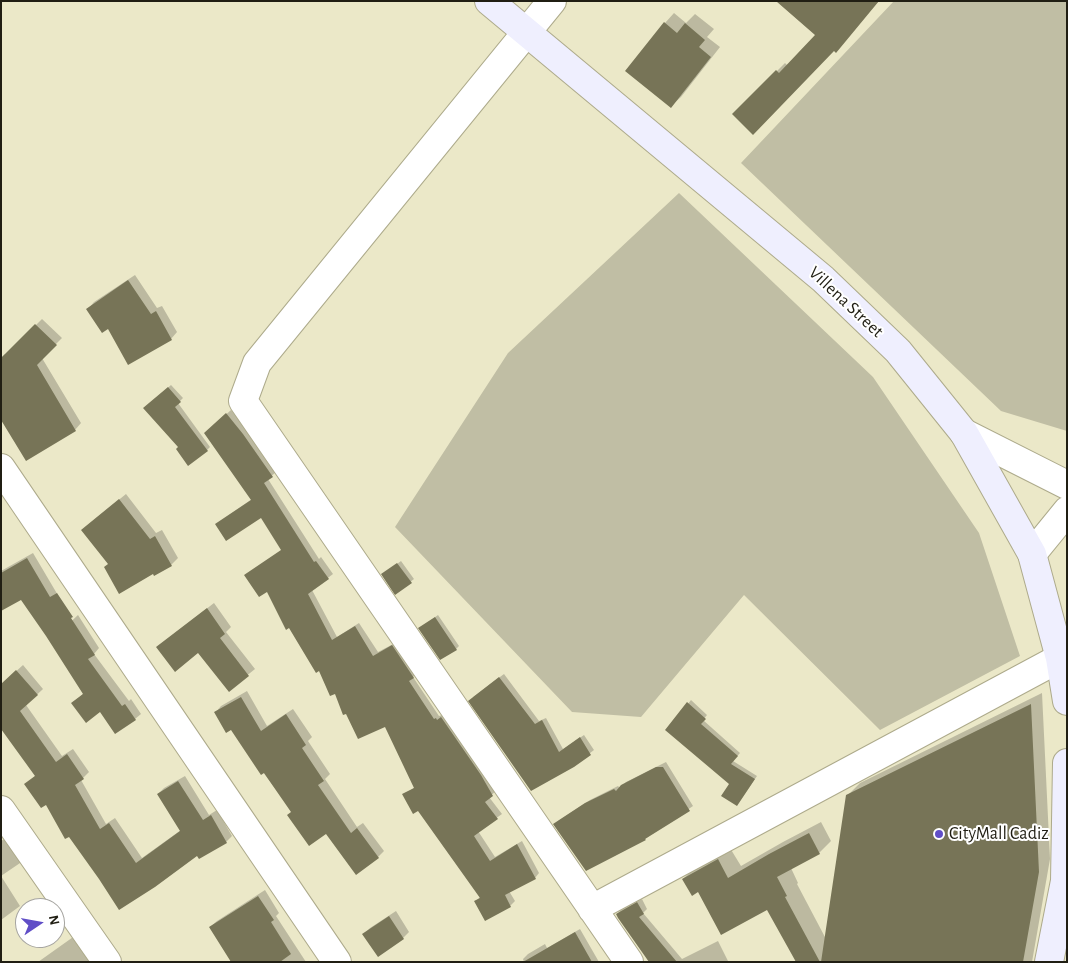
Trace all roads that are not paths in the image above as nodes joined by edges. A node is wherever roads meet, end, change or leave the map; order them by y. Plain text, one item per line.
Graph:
1 (489, 1) edge
2 (552, 1) edge
3 (527, 33) junction
4 (964, 433) junction
5 (1, 468) edge
6 (1067, 485) edge
7 (1067, 511) edge
8 (1032, 554) junction
9 (1060, 658) junction
10 (1067, 701) edge
11 (1067, 763) edge
12 (1, 810) edge
13 (592, 909) junction
14 (107, 962) edge
15 (336, 962) edge
16 (629, 962) edge
17 (1049, 962) edge

1 - 3 main road, Villena Street
2 - 3 street
3 - 4 main road, Villena Street
3 - 13 street
4 - 6 street
4 - 8 main road, Villena Street
5 - 15 street
7 - 8 street
8 - 9 main road, Villena Street
9 - 10 main road, Villena Street
9 - 13 street
11 - 17 main road
12 - 14 street
13 - 16 street

